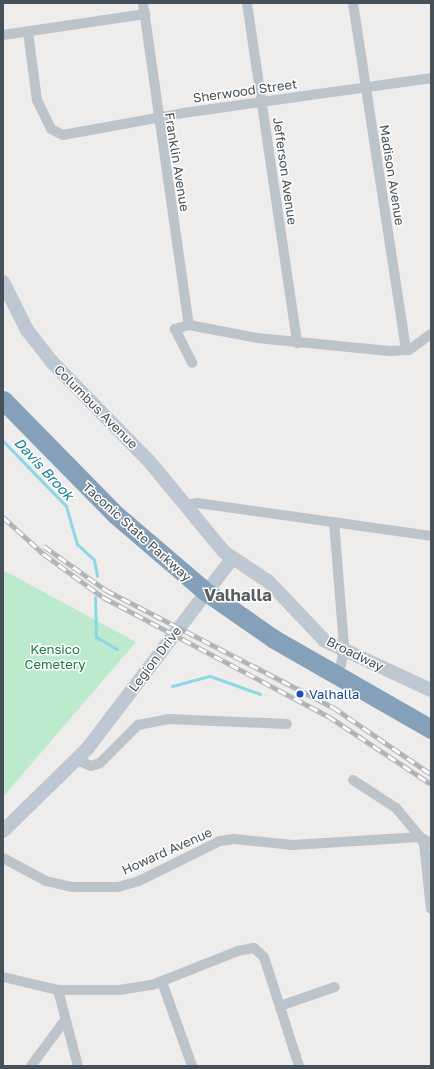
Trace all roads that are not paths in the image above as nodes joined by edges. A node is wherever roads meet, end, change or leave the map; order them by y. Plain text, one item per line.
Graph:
1 (143, 3) edge
2 (247, 3) edge
3 (353, 3) edge
4 (145, 14) junction
5 (28, 32) junction
6 (3, 35) edge
7 (431, 78) edge
8 (366, 87) junction
9 (262, 102) junction
10 (157, 118) junction
11 (3, 282) edge
12 (189, 325) junction
13 (431, 334) edge
14 (297, 343) junction
15 (406, 350) junction
16 (192, 363) dead end
17 (3, 400) edge
18 (3, 414) edge
19 (186, 505) junction
20 (334, 522) junction
21 (428, 533) edge
22 (232, 558) junction
23 (344, 651) junction
24 (333, 674) junction
25 (431, 690) edge
26 (288, 724) dead end
27 (431, 729) edge
28 (431, 740) edge
29 (77, 760) junction
30 (353, 780) dead end
31 (3, 831) edge
32 (420, 837) junction
33 (431, 843) edge
34 (3, 858) edge
35 (431, 909) edge
36 (3, 977) edge
37 (162, 982) junction
38 (335, 987) dead end
39 (58, 990) junction
40 (280, 1006) junction
41 (65, 1020) junction
42 (31, 1066) edge
43 (78, 1066) edge
44 (192, 1066) edge
45 (299, 1066) edge

1 - 4 street, Franklin Avenue
2 - 9 street, Jefferson Avenue
3 - 8 street, Madison Avenue
4 - 5 street
4 - 10 street, Franklin Avenue
5 - 6 street
5 - 10 street, Sherwood Street
7 - 8 street, Sherwood Street
8 - 9 street, Sherwood Street
8 - 15 street, Madison Avenue
9 - 10 street, Sherwood Street
9 - 14 street, Jefferson Avenue
10 - 12 street, Franklin Avenue
11 - 19 street, Columbus Avenue
12 - 14 street
12 - 16 street
13 - 15 street
14 - 15 street
17 - 24 highway, Taconic State Parkway
18 - 28 highway, Taconic State Parkway
19 - 20 street
19 - 22 street, Broadway
20 - 21 street
20 - 23 street
22 - 23 street, Broadway
22 - 29 street, Legion Drive
23 - 24 street
23 - 25 street, Broadway
24 - 27 highway, Taconic State Parkway
26 - 29 street
29 - 31 street, Legion Drive
30 - 32 street
32 - 33 street
32 - 34 street, Howard Avenue
32 - 35 street
36 - 39 street
37 - 39 street
37 - 40 street
37 - 44 street
38 - 40 street
39 - 41 street
40 - 45 street
41 - 42 street
41 - 43 street

